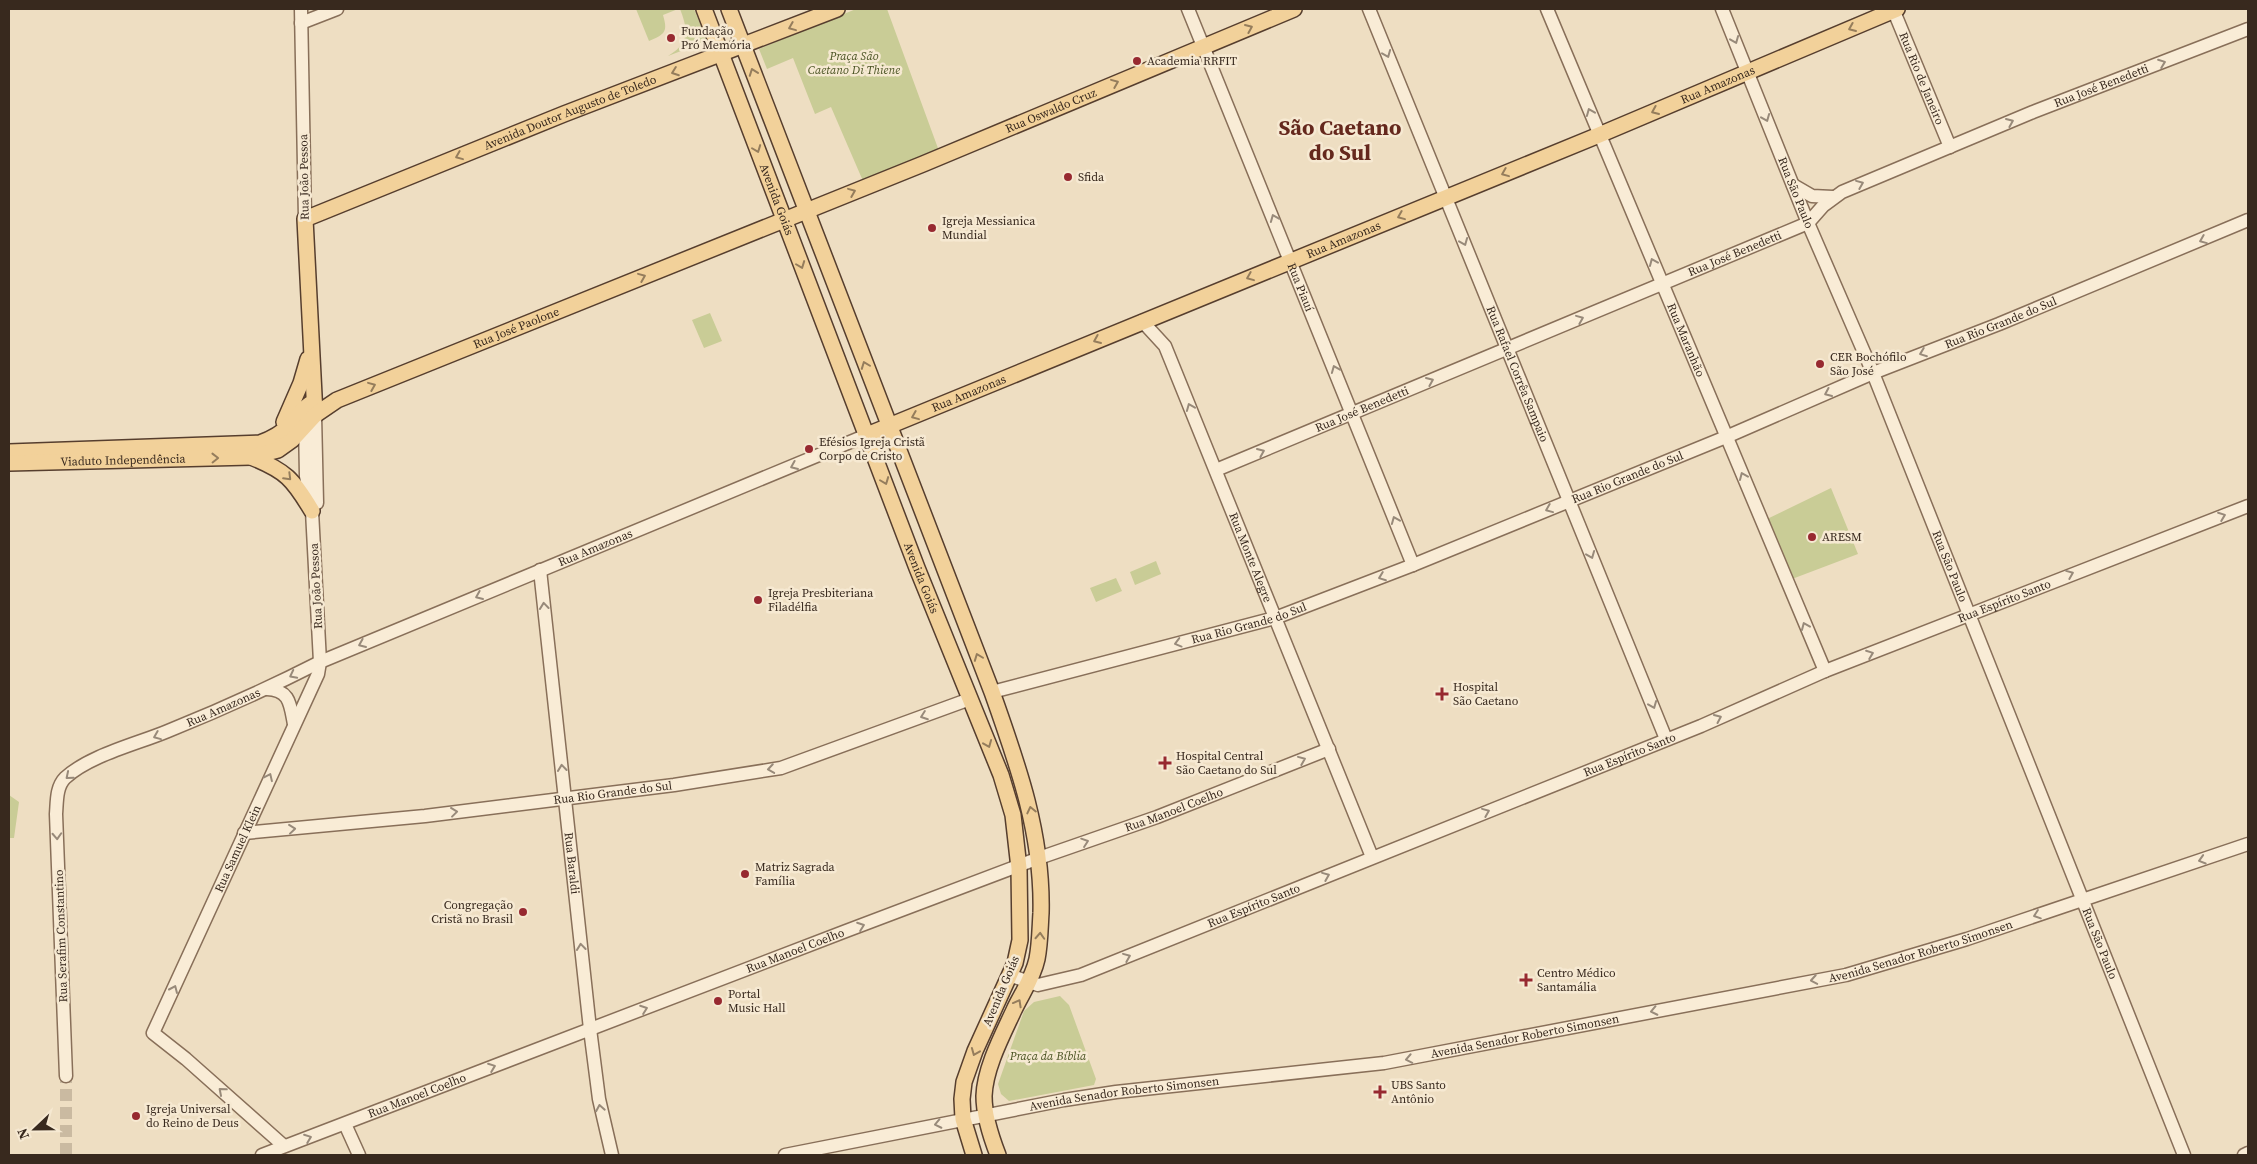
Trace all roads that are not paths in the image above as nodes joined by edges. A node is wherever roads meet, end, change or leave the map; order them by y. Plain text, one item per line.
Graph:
1 (301, 9) edge
2 (337, 9) edge
3 (704, 9) edge
4 (729, 9) edge
5 (837, 9) edge
6 (1188, 9) edge
7 (1294, 9) edge
8 (1369, 9) edge
9 (1547, 9) edge
10 (1722, 9) edge
11 (1894, 9) edge
12 (301, 22) junction
13 (2248, 29) edge
14 (743, 46) junction
15 (1204, 47) junction
16 (721, 55) junction
17 (1748, 72) junction
18 (1599, 134) junction
19 (1950, 147) junction
20 (1793, 185) junction
21 (1446, 197) junction
22 (1833, 197) junction
23 (807, 210) junction
24 (305, 219) junction
25 (784, 220) junction
26 (2248, 220) edge
27 (1808, 223) junction
28 (1291, 261) junction
29 (1662, 285) junction
30 (1142, 321) junction
31 (312, 346) junction
32 (1507, 349) junction
33 (1872, 373) junction
34 (1352, 414) junction
35 (309, 416) junction
36 (889, 427) junction
37 (867, 435) junction
38 (275, 436) junction
39 (1726, 437) junction
40 (9, 452) edge
41 (242, 453) junction
42 (9, 463) edge
43 (1216, 470) junction
44 (317, 491) junction
45 (1569, 501) junction
46 (2248, 506) edge
47 (312, 511) junction
48 (1413, 565) junction
49 (540, 570) junction
50 (1968, 615) junction
51 (1275, 618) junction
52 (320, 662) junction
53 (1825, 671) junction
54 (266, 689) junction
55 (992, 692) junction
56 (970, 699) junction
57 (294, 724) junction
58 (1666, 739) junction
59 (1329, 749) junction
60 (57, 796) joint
61 (565, 798) junction
62 (244, 833) junction
63 (2248, 844) edge
64 (1039, 858) junction
65 (1372, 858) junction
66 (1019, 868) junction
67 (2083, 899) junction
68 (1009, 975) junction
69 (1029, 983) junction
70 (590, 1029) junction
71 (66, 1076) tunnel mouth
72 (986, 1115) junction
73 (963, 1119) junction
74 (344, 1124) junction
75 (284, 1146) junction
76 (2248, 1153) edge
77 (262, 1155) edge
78 (359, 1155) edge
79 (612, 1155) edge
80 (785, 1155) edge
81 (974, 1155) edge
82 (998, 1155) edge
83 (2184, 1155) edge
84 (2244, 1155) edge

1 - 12 street, Rua João Pessoa
2 - 12 street
3 - 16 main road, Avenida Goiás
4 - 14 main road, Avenida Goiás
5 -> 14 main road, Avenida Doutor Augusto de Toledo
6 - 15 street, Rua Piauí
15 -> 7 main road, Rua Oswaldo Cruz
8 -> 21 street, Rua Rafael Corrêa Sampaio
18 -> 9 street, Rua Maranhão
10 -> 17 street, Rua São Paulo
11 -> 17 main road, Rua Amazonas
11 - 19 street, Rua Rio de Janeiro
12 - 24 street, Rua João Pessoa
19 -> 13 street, Rua José Benedetti
14 - 16 main road, Avenida Doutor Augusto de Toledo
23 -> 14 main road, Avenida Goiás
23 -> 15 main road, Rua Oswaldo Cruz
28 -> 15 street, Rua Piauí
16 -> 24 main road, Avenida Doutor Augusto de Toledo
16 -> 25 main road, Avenida Goiás
17 -> 18 main road, Rua Amazonas
17 -> 20 street, Rua São Paulo
18 -> 21 main road, Rua Amazonas
29 -> 18 street, Rua Maranhão
22 -> 19 street, Rua José Benedetti
20 - 22 street
20 - 27 street, Rua São Paulo
21 -> 28 main road, Rua Amazonas
21 -> 32 street, Rua Rafael Corrêa Sampaio
22 - 27 street, Rua José Benedetti
23 - 25 main road, Rua José Paolone
36 -> 23 main road, Avenida Goiás
24 - 31 main road, Rua João Pessoa
35 -> 25 main road, Rua José Paolone
25 -> 37 main road, Avenida Goiás
26 -> 33 street, Rua Rio Grande do Sul
27 - 29 street, Rua José Benedetti
27 - 33 street, Rua São Paulo
28 -> 30 main road, Rua Amazonas
34 -> 28 street, Rua Piauí
32 -> 29 street, Rua José Benedetti
29 - 39 street, Rua Maranhão
30 -> 36 main road, Rua Amazonas
43 -> 30 street, Rua Monte Alegre
31 - 35 main road
31 - 38 main road
34 -> 32 street, Rua José Benedetti
32 - 45 street, Rua Rafael Corrêa Sampaio
33 -> 39 street, Rua Rio Grande do Sul
33 - 50 street, Rua São Paulo
43 -> 34 street, Rua José Benedetti
48 -> 34 street, Rua Piauí
35 - 38 main road, Rua José Paolone
35 - 41 main road, Rua José Paolone
35 - 44 street, Rua João Pessoa
35 - 44 street
35 - 47 street, Rua João Pessoa
36 - 37 main road, Rua Amazonas
55 -> 36 main road, Avenida Goiás
37 -> 49 street, Rua Amazonas
37 -> 56 main road, Avenida Goiás
38 - 41 main road, Rua José Paolone
39 - 45 street, Rua Rio Grande do Sul
53 -> 39 street, Rua Maranhão
40 - 41 main road, Viaduto Independência
42 -> 41 main road, Viaduto Independência
41 -> 47 main road
43 - 51 street, Rua Monte Alegre
44 - 47 street, Rua João Pessoa
45 -> 48 street, Rua Rio Grande do Sul
45 -> 58 street, Rua Rafael Corrêa Sampaio
50 -> 46 street, Rua Espírito Santo
47 - 52 street, Rua João Pessoa
48 -> 51 street, Rua Rio Grande do Sul
49 -> 52 street, Rua Amazonas
61 -> 49 street, Rua Baraldi
53 -> 50 street, Rua Espírito Santo
50 - 67 street, Rua São Paulo
51 -> 55 street, Rua Rio Grande do Sul
51 - 59 street, Rua Monte Alegre
52 -> 54 street, Rua Amazonas
52 - 57 street, Rua Samuel Klein
58 -> 53 street, Rua Espírito Santo
54 - 57 street
54 -> 60 street, Rua Amazonas
64 -> 55 main road, Avenida Goiás
56 -> 61 street, Rua Rio Grande do Sul
56 -> 66 main road, Avenida Goiás
62 -> 57 street, Rua Samuel Klein
65 -> 58 street, Rua Espírito Santo
64 -> 59 street, Rua Manoel Coelho
59 - 65 street, Rua Monte Alegre
60 -> 71 street, Rua Serafim Constantino
62 -> 61 street, Rua Rio Grande do Sul
70 -> 61 street, Rua Baraldi
75 -> 62 street, Rua Samuel Klein
63 -> 67 street, Avenida Senador Roberto Simonsen
64 - 66 street, Rua Manoel Coelho
69 -> 64 main road, Avenida Goiás
69 -> 65 street, Rua Espírito Santo
66 - 68 main road, Avenida Goiás
70 -> 66 street, Rua Manoel Coelho
67 -> 72 street, Avenida Senador Roberto Simonsen
67 - 83 street, Rua São Paulo
68 - 69 street, Rua Espírito Santo
68 -> 73 main road, Avenida Goiás
72 -> 69 main road, Avenida Goiás
74 -> 70 street, Rua Manoel Coelho
79 -> 70 street, Rua Baraldi
72 - 73 street, Avenida Senador Roberto Simonsen
72 - 82 main road, Avenida Goiás
73 -> 80 street, Avenida Senador Roberto Simonsen
73 - 81 main road, Avenida Goiás
75 -> 74 street, Rua Manoel Coelho
74 - 78 street
75 - 77 street, Rua Manoel Coelho
76 - 84 street

